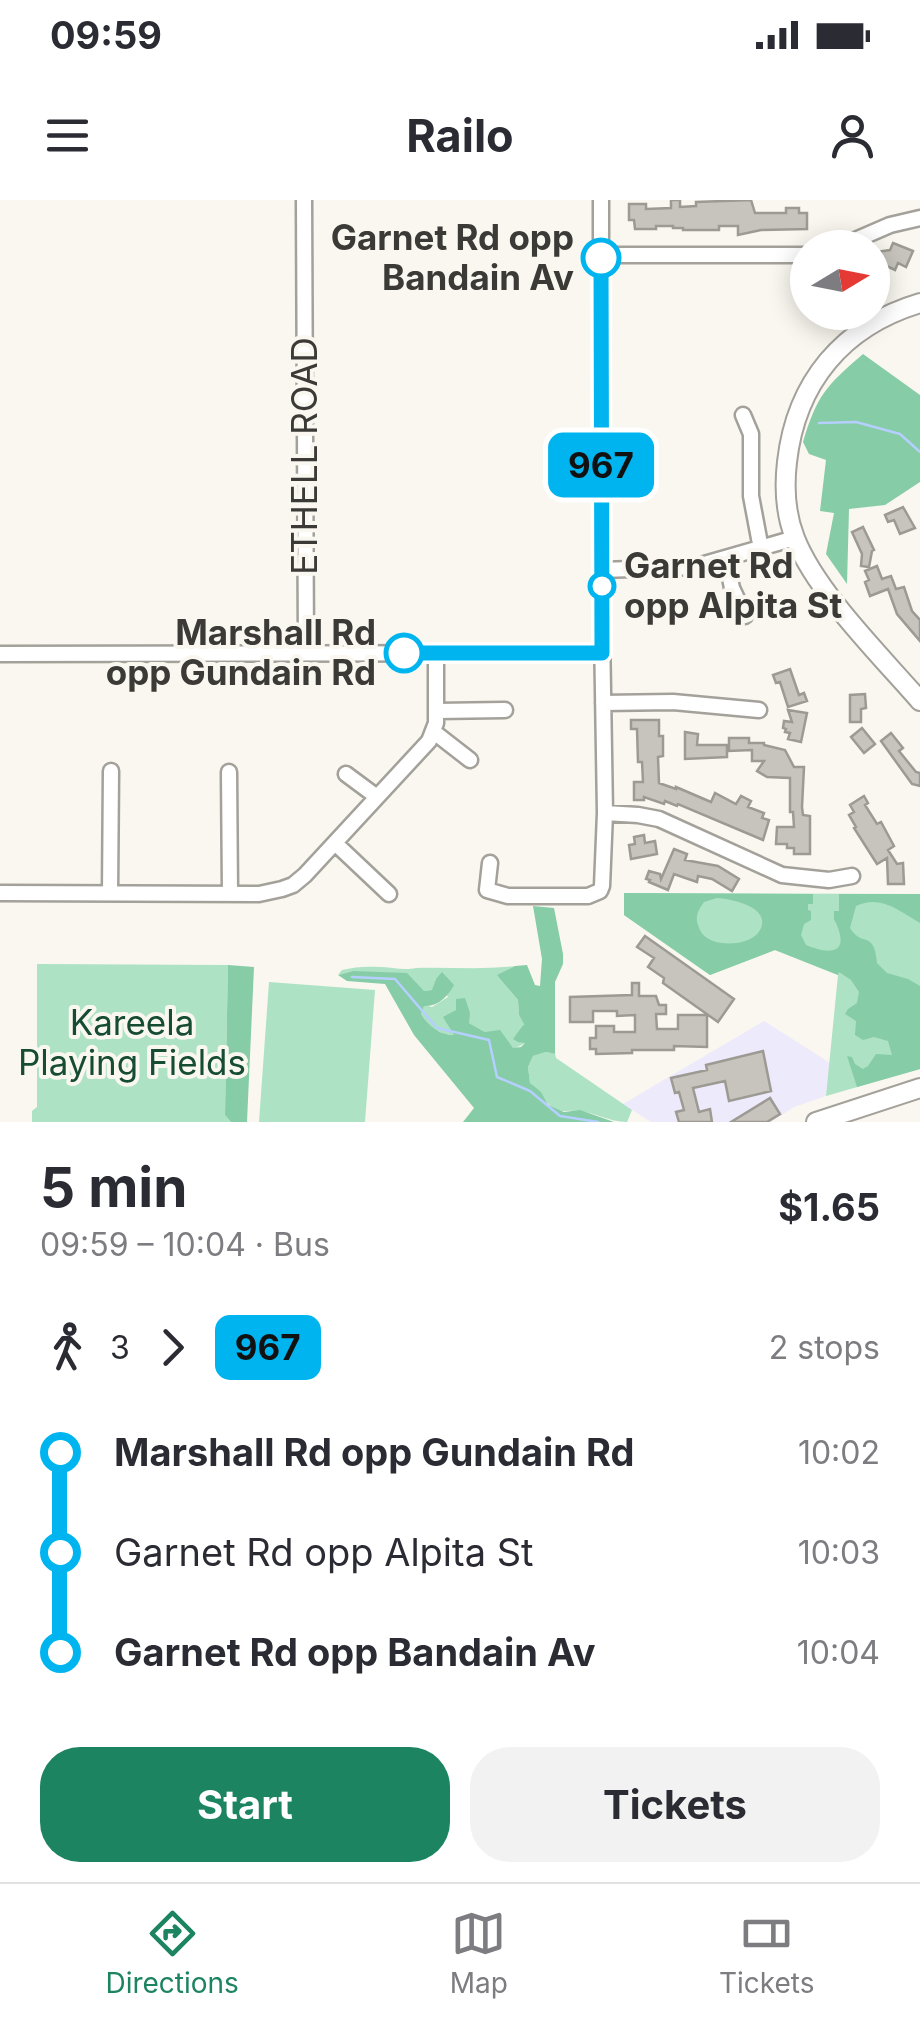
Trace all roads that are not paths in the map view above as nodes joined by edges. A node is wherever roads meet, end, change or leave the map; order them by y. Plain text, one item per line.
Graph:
1 (304, 200) edge
2 (601, 200) edge
3 (920, 218) edge
4 (878, 230) edge
5 (601, 255) junction
6 (790, 255) edge
7 (920, 303) edge
8 (743, 415) dead end
9 (795, 538) junction
10 (761, 548) junction
11 (726, 558) junction
12 (602, 570) junction
13 (745, 616) dead end
14 (306, 653) junction
15 (436, 653) junction
16 (602, 653) junction
17 (0, 654) edge
18 (920, 701) edge
19 (603, 703) junction
20 (437, 710) junction
21 (505, 710) dead end
22 (758, 710) dead end
23 (434, 732) junction
24 (470, 760) dead end
25 (111, 771) dead end
26 (229, 772) dead end
27 (346, 774) dead end
28 (377, 797) junction
29 (605, 813) junction
30 (335, 843) junction
31 (490, 864) dead end
32 (852, 876) dead end
33 (110, 892) junction
34 (230, 893) junction
35 (0, 894) edge
36 (389, 894) dead end
37 (920, 1088) edge
38 (816, 1122) edge

1 - 14 street, ETHELL ROAD
2 - 5 street
3 - 4 street
5 - 6 street
5 - 12 street
7 - 9 main road
8 - 10 street
9 - 10 street
9 - 18 main road
10 - 11 street
11 - 12 street
11 - 13 street
12 - 16 street
14 - 15 street
14 - 17 street
15 - 16 street
15 - 20 street
16 - 19 street
19 - 22 street
19 - 29 street
20 - 21 street
20 - 23 street
23 - 24 street
23 - 28 street
25 - 33 street
26 - 34 street
27 - 28 street
28 - 30 street
29 - 31 street
29 - 32 street
30 - 34 street
30 - 36 street
33 - 34 street
33 - 35 street
37 - 38 main road

